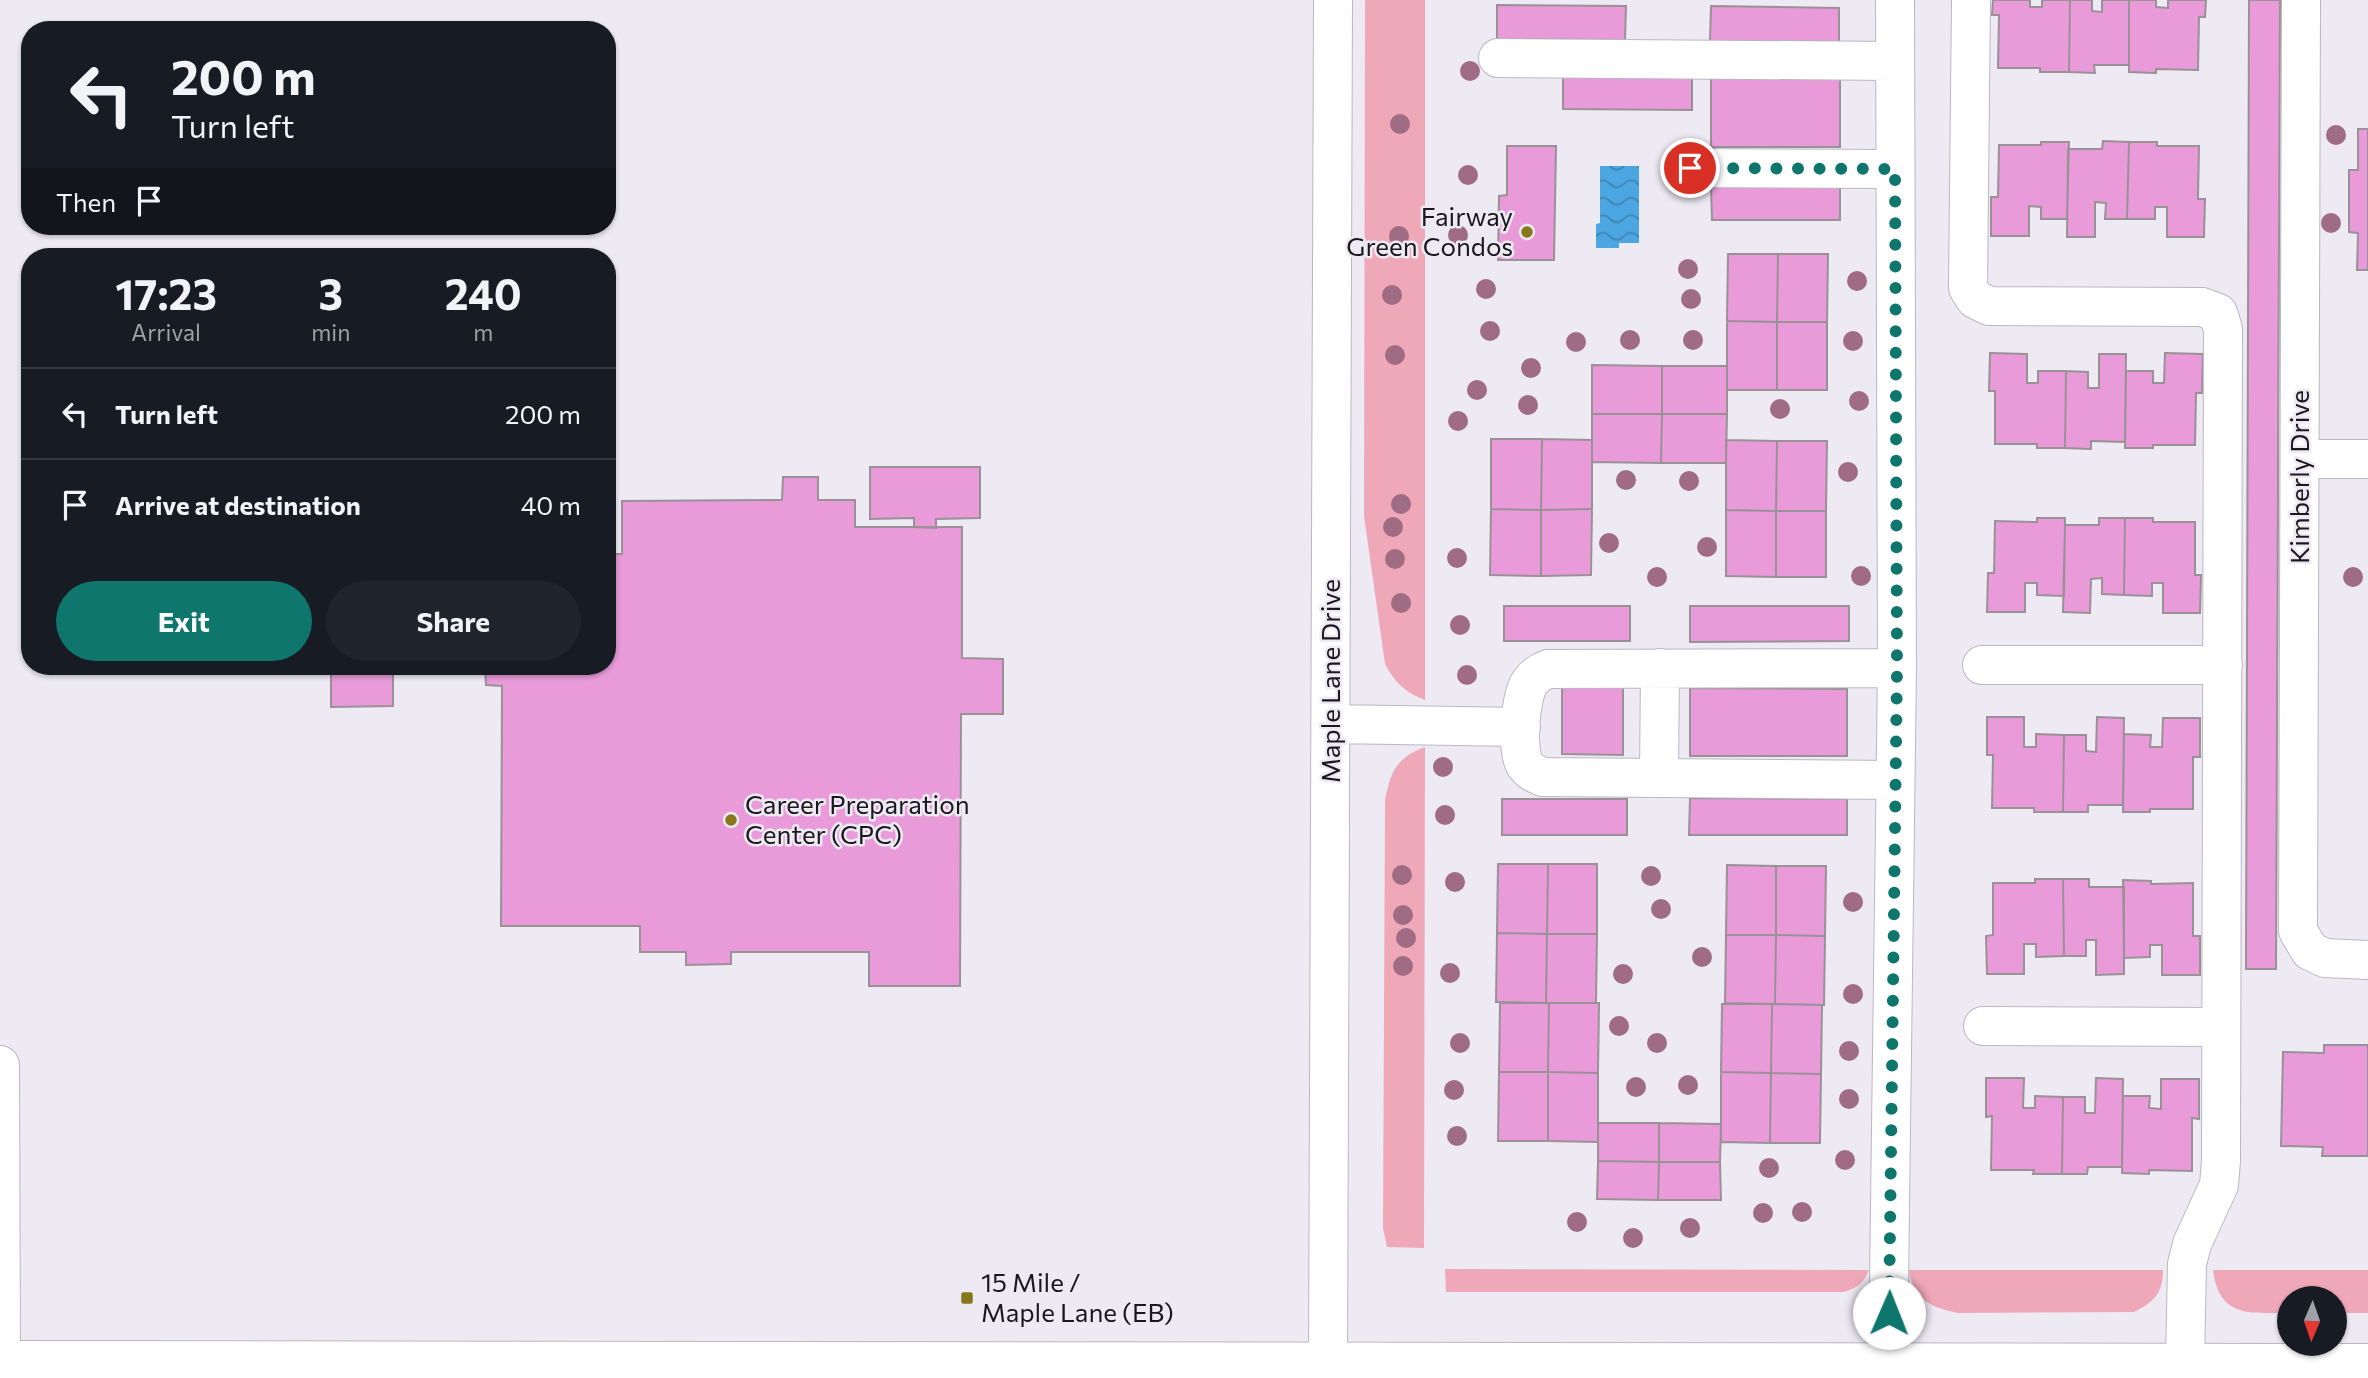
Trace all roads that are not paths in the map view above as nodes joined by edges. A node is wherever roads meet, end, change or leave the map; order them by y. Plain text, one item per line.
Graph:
1 (1333, 0) edge
2 (1895, 0) edge
3 (1971, 0) edge
4 (2301, 0) edge
5 (1498, 58) dead end
6 (1895, 61) junction
7 (1690, 168) dead end
8 (1895, 169) junction
9 (2300, 459) junction
10 (2368, 459) edge
11 (1982, 665) dead end
12 (2223, 665) junction
13 (1660, 668) junction
14 (1897, 668) junction
15 (1331, 724) junction
16 (1521, 727) junction
17 (1660, 778) junction
18 (1895, 780) junction
19 (2368, 960) edge
20 (1983, 1027) dead end
21 (2221, 1027) junction
22 (0, 1065) edge
23 (1, 1172) edge
24 (1, 1360) edge
25 (1888, 1361) junction
26 (1328, 1362) junction
27 (2186, 1363) junction
28 (2368, 1363) edge
29 (818, 1370) edge
30 (2127, 1370) edge

1 - 15 street, Maple Lane Drive
2 - 6 street
3 - 12 street
4 - 9 street, Kimberly Drive
5 - 6 street
6 - 8 street
7 - 8 street
8 - 14 street
9 - 10 street
9 - 19 street, Kimberly Drive
11 - 12 street
12 - 21 street
13 - 14 street
13 - 16 street
13 - 17 street
14 - 18 street
15 - 16 street
15 - 26 street, Maple Lane Drive
16 - 17 street
17 - 18 street
18 - 25 street
20 - 21 street
21 - 27 street
22 - 23 street
23 - 24 street
24 - 29 street
25 - 26 street
25 - 30 street
26 - 29 street
27 - 28 street
27 - 30 street

